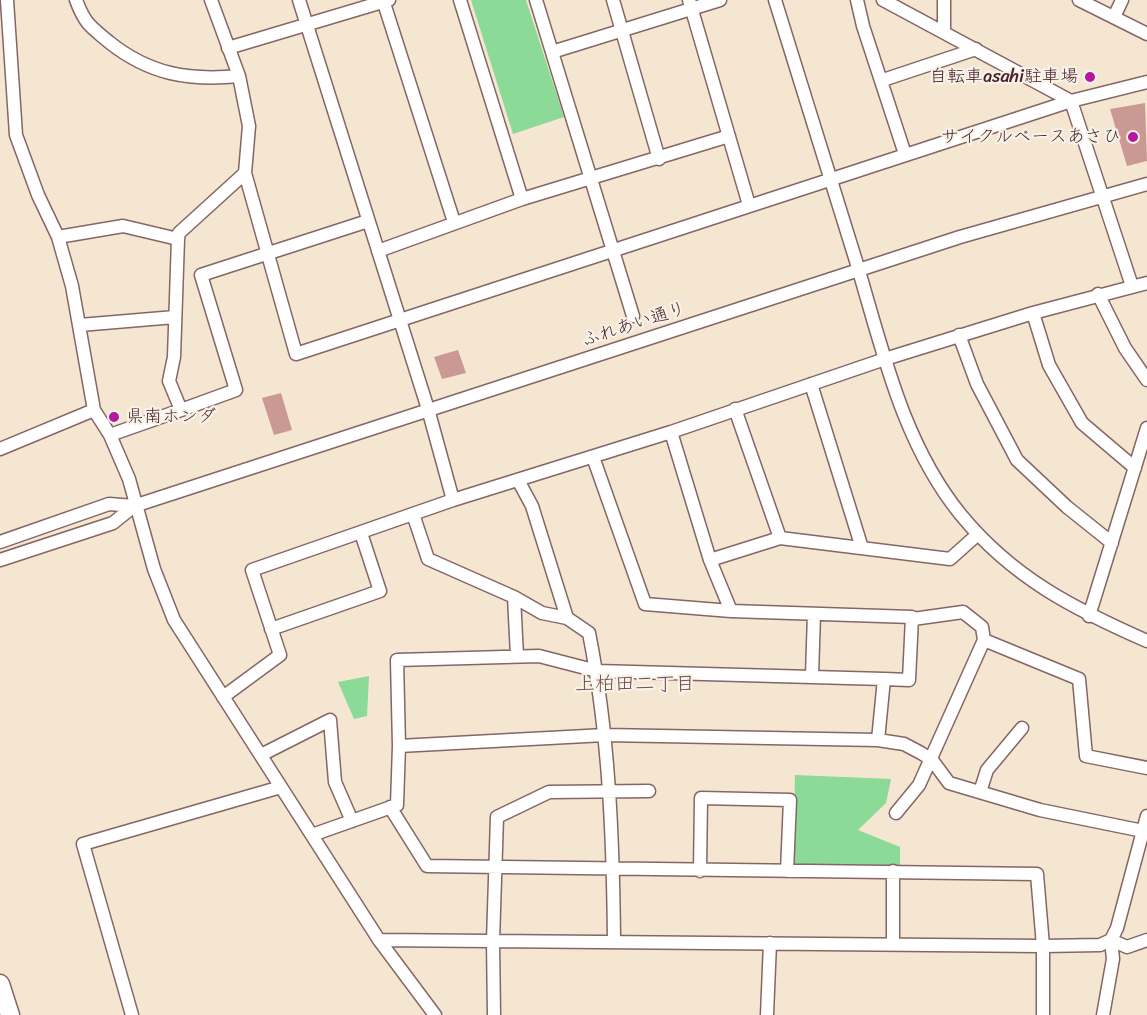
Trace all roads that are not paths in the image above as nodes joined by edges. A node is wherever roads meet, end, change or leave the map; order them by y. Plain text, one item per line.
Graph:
1 (7, 0) edge
2 (76, 0) edge
3 (210, 0) edge
4 (299, 0) edge
5 (460, 0) edge
6 (536, 0) edge
7 (613, 0) edge
8 (720, 0) edge
9 (775, 0) edge
10 (857, 0) edge
11 (883, 0) edge
12 (944, 0) edge
13 (1079, 0) edge
14 (1122, 0) edge
15 (385, 1) edge
16 (690, 4) edge
17 (1114, 17) junction
18 (307, 23) junction
19 (622, 30) junction
20 (944, 32) junction
21 (1147, 34) edge
22 (228, 48) junction
23 (976, 49) junction
24 (552, 52) junction
25 (239, 76) junction
26 (883, 80) junction
27 (1146, 86) edge
28 (5, 88) edge
29 (1071, 101) junction
30 (729, 136) junction
31 (905, 154) junction
32 (659, 159) junction
33 (245, 173) junction
34 (591, 178) junction
35 (831, 178) junction
36 (1147, 184) edge
37 (1103, 197) junction
38 (522, 199) junction
39 (749, 205) junction
40 (368, 221) junction
41 (454, 222) junction
42 (58, 237) junction
43 (178, 239) junction
44 (613, 249) junction
45 (378, 251) junction
46 (269, 253) junction
47 (859, 270) junction
48 (1147, 283) edge
49 (1132, 286) junction
50 (1098, 294) junction
51 (1033, 313) junction
52 (633, 316) dead end
53 (175, 317) junction
54 (400, 319) junction
55 (80, 325) junction
56 (959, 335) junction
57 (885, 359) junction
58 (1147, 380) edge
59 (811, 384) junction
60 (428, 409) junction
61 (94, 410) junction
62 (181, 410) junction
63 (735, 410) junction
64 (1147, 428) edge
65 (671, 432) junction
66 (110, 435) junction
67 (0, 449) edge
68 (593, 457) junction
69 (1140, 461) edge
70 (518, 480) junction
71 (453, 500) junction
72 (134, 506) junction
73 (412, 514) junction
74 (361, 533) junction
75 (978, 534) junction
76 (780, 538) junction
77 (0, 542) edge
78 (1112, 543) junction
79 (862, 548) junction
80 (0, 560) edge
81 (710, 560) junction
82 (514, 597) junction
83 (731, 611) junction
84 (814, 614) junction
85 (1089, 616) junction
86 (567, 618) junction
87 (913, 619) junction
88 (271, 629) junction
89 (984, 640) junction
90 (1147, 641) edge
91 (517, 656) junction
92 (597, 671) junction
93 (812, 676) junction
94 (884, 680) junction
95 (223, 697) junction
96 (1022, 728) dead end
97 (605, 735) junction
98 (878, 740) junction
99 (399, 746) junction
100 (261, 755) junction
101 (932, 759) junction
102 (1147, 768) edge
103 (281, 787) junction
104 (609, 791) junction
105 (649, 791) dead end
106 (980, 792) junction
107 (390, 807) junction
108 (896, 813) dead end
109 (1147, 816) edge
110 (352, 821) junction
111 (1143, 831) junction
112 (312, 835) junction
113 (496, 868) junction
114 (614, 870) junction
115 (700, 871) junction
116 (787, 871) junction
117 (892, 871) junction
118 (379, 940) junction
119 (614, 940) junction
120 (1111, 940) junction
121 (1147, 940) edge
122 (493, 941) junction
123 (770, 943) junction
124 (893, 944) junction
125 (1043, 946) junction
126 (0, 984) edge
127 (10, 1015) edge
128 (132, 1015) edge
129 (435, 1015) edge
130 (494, 1015) edge
131 (767, 1015) edge
132 (1043, 1015) edge
133 (1103, 1015) edge

1 - 28 street
2 - 25 street
3 - 22 street
4 - 18 street
5 - 38 street
6 - 24 street
7 - 19 street
8 - 16 street
9 - 35 street
10 - 26 street
11 - 20 street
12 - 20 street
13 - 17 street
14 - 17 street
15 - 18 street
15 - 41 street
16 - 19 street
16 - 30 street
17 - 21 street
18 - 22 street
18 - 40 street
19 - 24 street
19 - 32 street
20 - 23 street
22 - 25 street
23 - 26 street
23 - 29 street
24 - 34 street
25 - 33 street
26 - 31 street
27 - 29 street
28 - 42 street
29 - 31 street
29 - 37 street
30 - 32 street
30 - 39 street
31 - 35 street
32 - 34 street
33 - 43 street
33 - 46 street
34 - 38 street
34 - 44 street
35 - 39 street
35 - 47 street
36 - 37 street, ふれあい通り
37 - 47 street, ふれあい通り
37 - 49 street
38 - 41 street
39 - 44 street
40 - 45 street
40 - 46 street
41 - 45 street
42 - 43 street
42 - 55 street
43 - 53 street
44 - 52 street
44 - 54 street
45 - 54 street
46 - 54 street
46 - 62 street
47 - 57 street
47 - 60 street, ふれあい通り
48 - 49 street
49 - 50 street
50 - 51 street
50 - 58 street
51 - 56 street
51 - 69 street
53 - 55 street
53 - 62 street
54 - 60 street
55 - 61 street
56 - 57 street
56 - 78 street
57 - 59 street
57 - 75 street
59 - 63 street
59 - 79 street
60 - 71 street
60 - 72 street, ふれあい通り
61 - 66 street
61 - 67 street
62 - 66 street
63 - 65 street
63 - 76 street
64 - 69 street
65 - 68 street
65 - 81 street
66 - 72 street
68 - 70 street
68 - 83 street
69 - 78 street
70 - 71 street
70 - 86 street
71 - 73 street
72 - 77 street, ふれあい通り
72 - 80 street, ふれあい通り
72 - 95 street
73 - 74 street
73 - 82 street
74 - 88 street
74 - 88 street
75 - 79 street
75 - 85 street
76 - 79 street
76 - 81 street
78 - 85 street
81 - 83 street
82 - 86 street
82 - 91 street
83 - 84 street
84 - 87 street
84 - 93 street
85 - 90 street
86 - 92 street
87 - 89 street
87 - 94 street
88 - 95 street
89 - 101 street
89 - 102 street
91 - 92 street
91 - 99 street
92 - 93 street
92 - 97 street
93 - 94 street
94 - 98 street
95 - 100 street
96 - 106 street
97 - 98 street
97 - 99 street
97 - 104 street
98 - 101 street
99 - 107 street
100 - 103 street
100 - 110 street
101 - 106 street
101 - 108 street
103 - 112 street
103 - 128 street
104 - 105 street
104 - 113 street
104 - 114 street
106 - 111 street
107 - 110 street
107 - 113 street
109 - 111 street
110 - 112 street
111 - 120 street
112 - 118 street
113 - 114 street
113 - 122 street
114 - 115 street
114 - 119 street
115 - 116 street
115 - 116 street
116 - 117 street
117 - 124 street
117 - 125 street
118 - 122 street
118 - 129 street
119 - 122 street
119 - 123 street
120 - 121 street
120 - 125 street
120 - 133 street
122 - 130 street
123 - 124 street
123 - 131 street
124 - 125 street
125 - 132 street
126 - 127 highway

